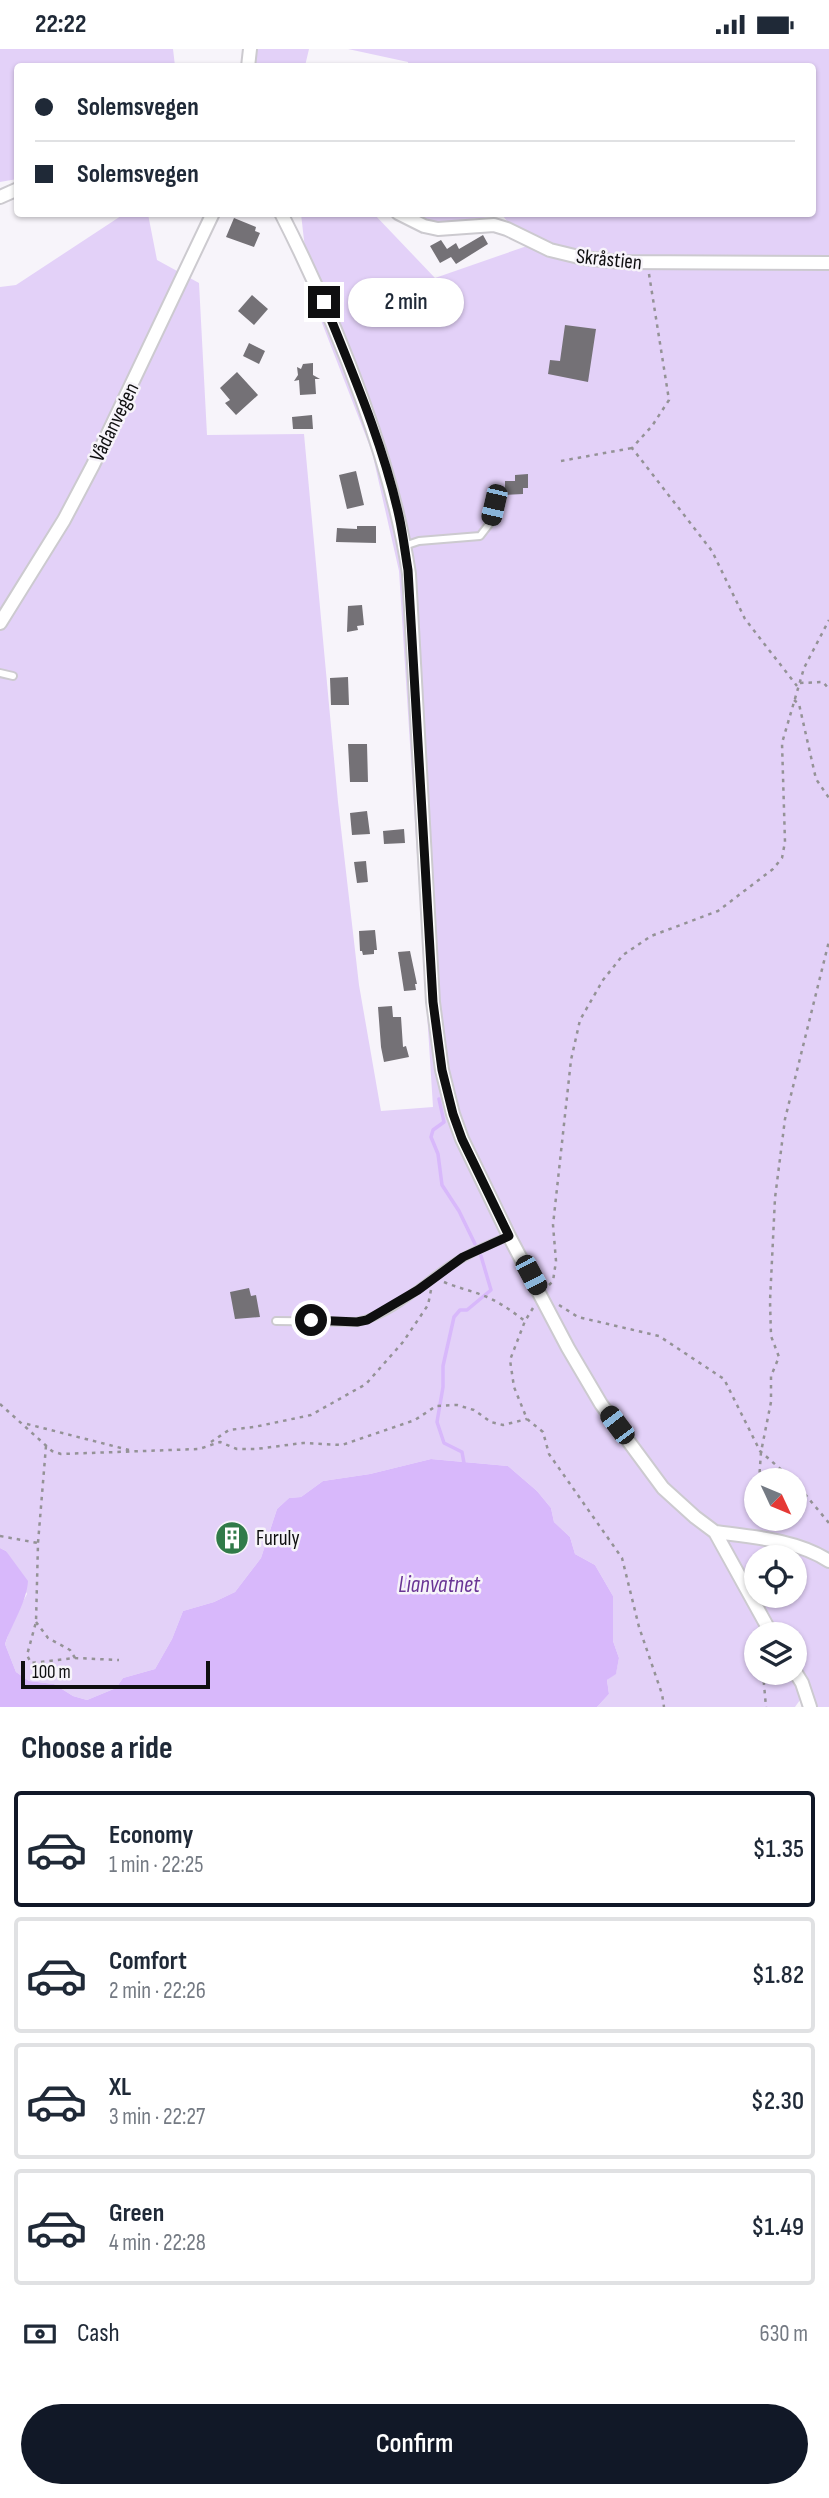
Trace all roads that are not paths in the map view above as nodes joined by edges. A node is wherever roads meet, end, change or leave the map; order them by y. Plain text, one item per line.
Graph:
1 (211, 217) edge
2 (283, 217) edge
3 (406, 217) edge
4 (829, 263) edge
5 (494, 505) dead end
6 (404, 545) junction
7 (0, 623) edge
8 (0, 673) edge
9 (13, 676) dead end
10 (509, 1236) junction
11 (276, 1321) dead end
12 (715, 1532) junction
13 (829, 1560) edge
14 (765, 1622) edge
15 (803, 1685) edge
16 (810, 1707) edge

1 - 7 street, Vådanvegen
2 - 6 street
3 - 4 street, Skråstien
5 - 6 lane
6 - 10 street
8 - 9 lane
10 - 11 lane
10 - 12 street
12 - 13 street
12 - 14 street
15 - 16 street

